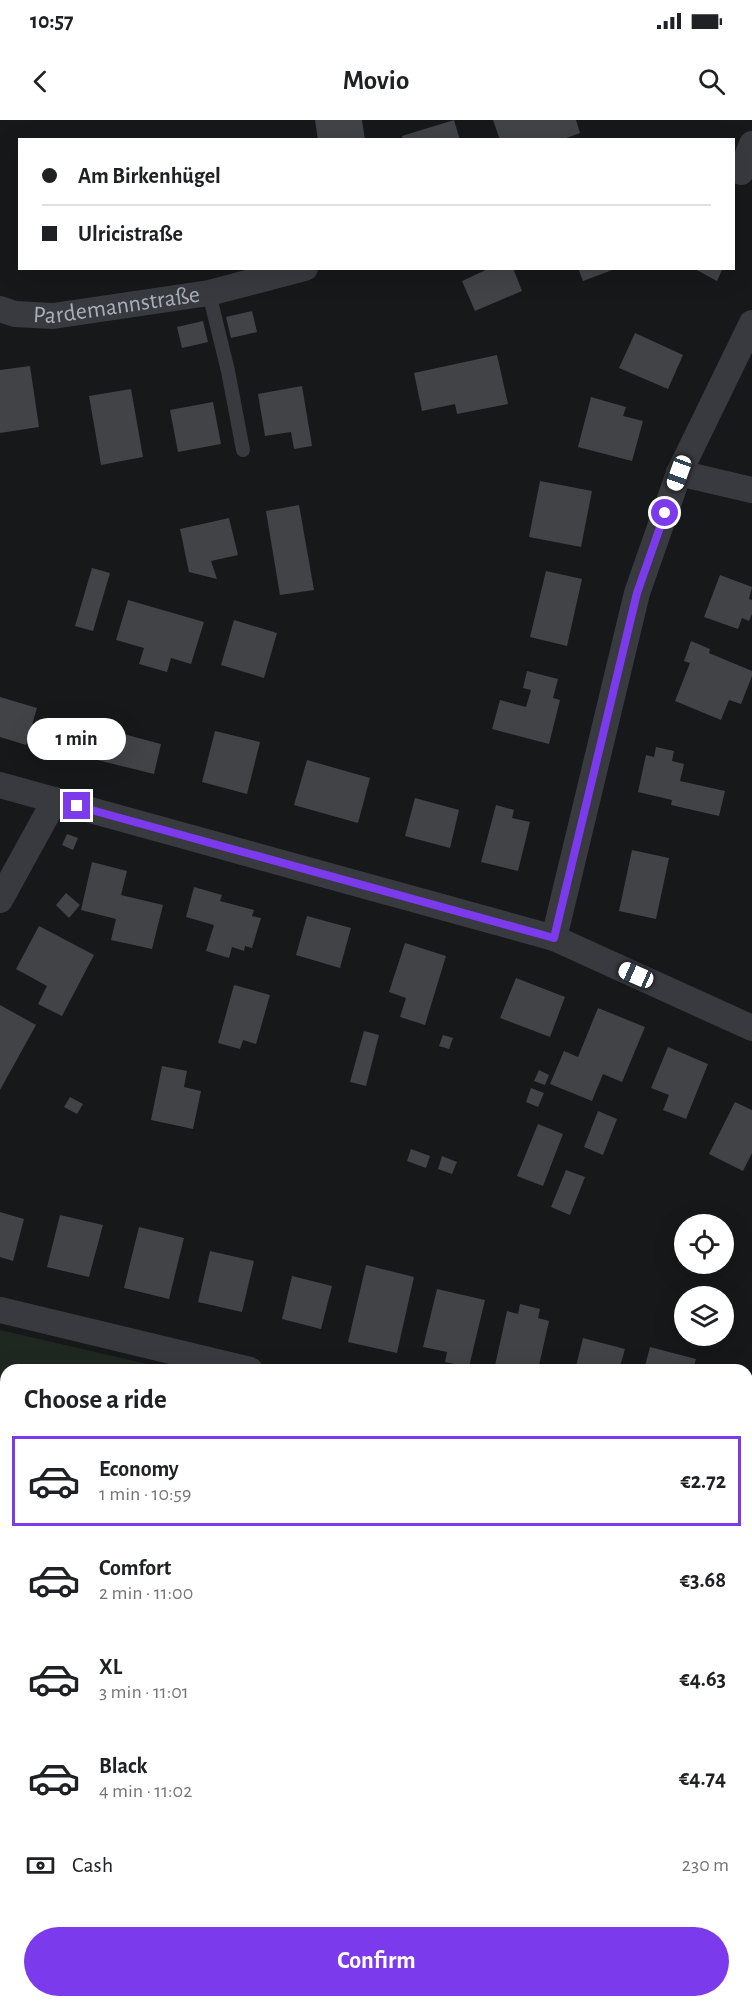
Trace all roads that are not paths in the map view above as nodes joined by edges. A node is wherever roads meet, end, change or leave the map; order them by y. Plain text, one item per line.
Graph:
1 (752, 144) edge
2 (742, 173) edge
3 (297, 270) edge
4 (208, 292) junction
5 (0, 309) edge
6 (752, 323) edge
7 (243, 450) dead end
8 (679, 473) junction
9 (752, 490) edge
10 (0, 785) edge
11 (55, 800) junction
12 (0, 900) edge
13 (554, 938) junction
14 (752, 1028) edge
15 (0, 1310) edge
16 (225, 1364) edge

1 - 2 street
3 - 4 street, Pardemannstraße
4 - 5 street, Pardemannstraße
4 - 7 lane
6 - 8 street
8 - 9 street
8 - 13 street
10 - 11 street
11 - 12 street
11 - 13 street
13 - 14 street
15 - 16 street

